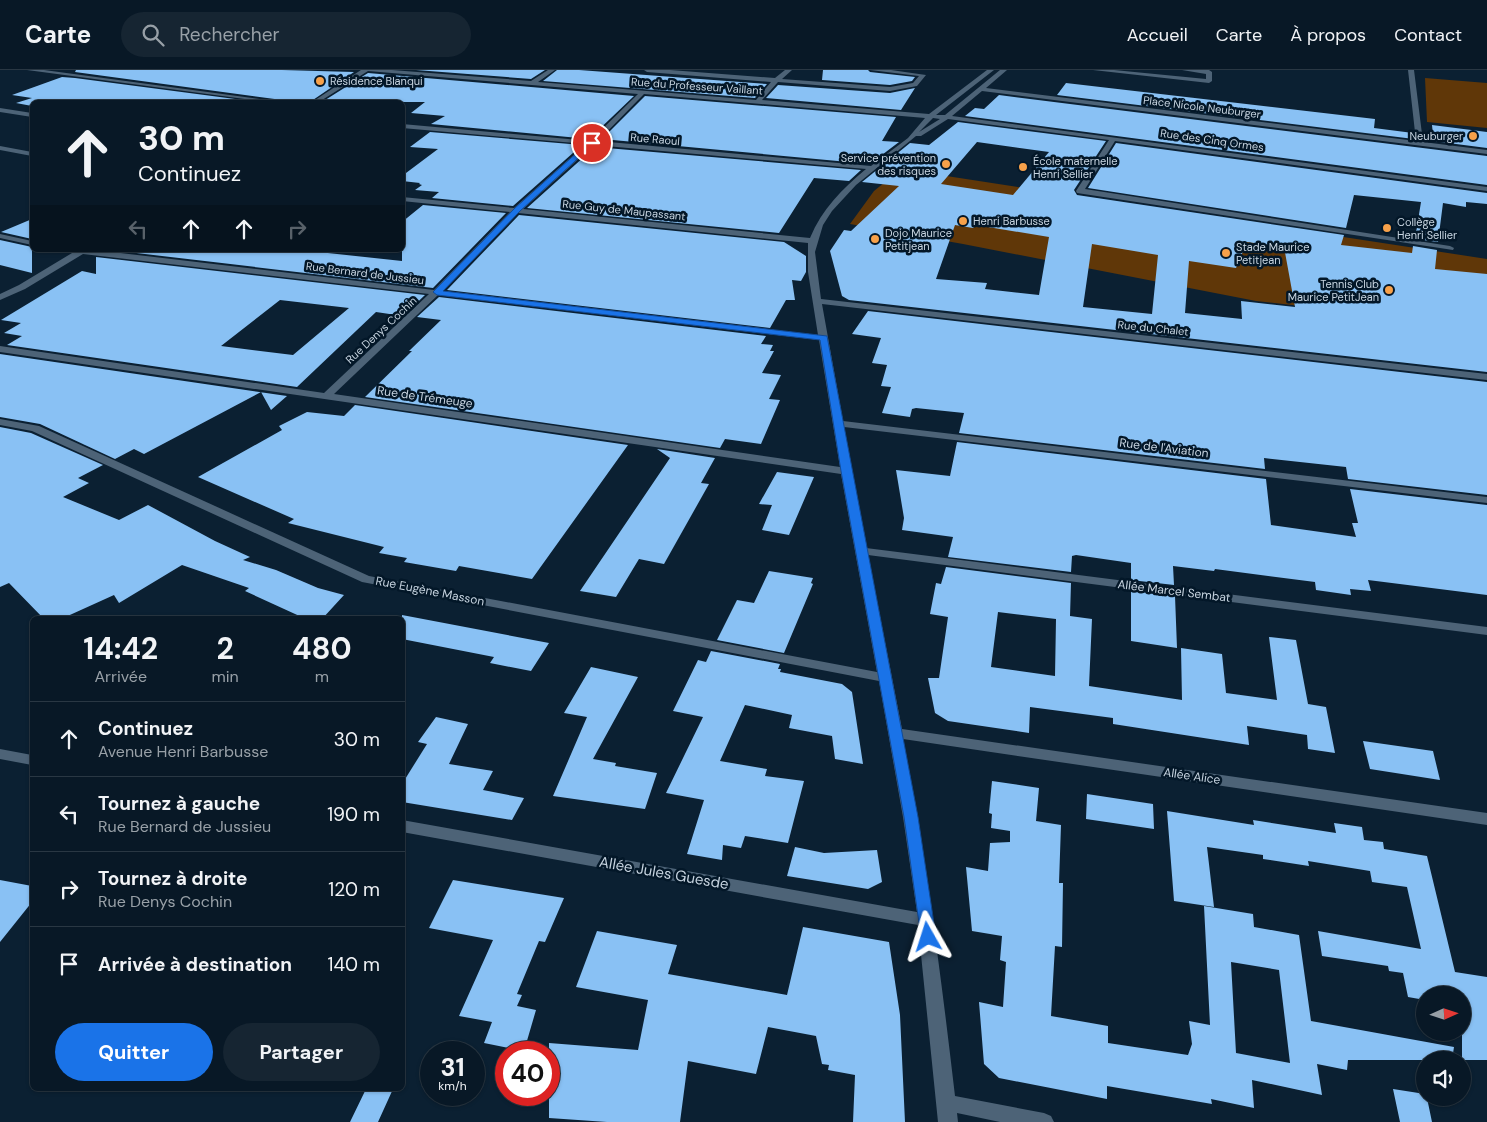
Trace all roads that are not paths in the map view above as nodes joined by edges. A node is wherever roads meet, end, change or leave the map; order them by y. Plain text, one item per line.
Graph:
1 (30, 70) edge
2 (365, 70) edge
3 (370, 70) edge
4 (552, 70) edge
5 (647, 70) edge
6 (789, 70) edge
7 (873, 70) edge
8 (991, 70) edge
9 (1004, 70) edge
10 (1096, 70) edge
11 (1185, 70) edge
12 (1411, 70) edge
13 (776, 80) junction
14 (534, 84) junction
15 (981, 89) junction
16 (643, 92) junction
17 (263, 100) edge
18 (318, 100) edge
19 (758, 101) junction
20 (0, 110) edge
21 (30, 115) edge
22 (933, 116) junction
23 (947, 117) junction
24 (405, 126) edge
25 (1113, 138) junction
26 (910, 139) junction
27 (592, 143) junction
28 (1420, 144) junction
29 (0, 148) edge
30 (1487, 152) edge
31 (30, 154) edge
32 (876, 168) junction
33 (1487, 189) edge
34 (405, 199) edge
35 (518, 209) junction
36 (0, 236) edge
37 (812, 241) junction
38 (30, 243) edge
39 (1450, 248) dead end
40 (79, 252) edge
41 (90, 252) edge
42 (437, 292) junction
43 (0, 297) edge
44 (816, 302) junction
45 (824, 338) junction
46 (0, 349) edge
47 (1487, 377) edge
48 (327, 395) junction
49 (0, 422) edge
50 (837, 423) junction
51 (846, 471) junction
52 (1487, 500) edge
53 (862, 552) junction
54 (1487, 631) edge
55 (885, 678) junction
56 (896, 733) junction
57 (0, 754) edge
58 (30, 760) edge
59 (1487, 819) edge
60 (405, 827) edge
61 (926, 920) junction
62 (947, 1103) junction
63 (948, 1122) edge
64 (1044, 1122) edge

1 - 17 street
2 - 18 street
3 - 14 street, Rue du Professeur Vaillant
4 - 14 street
5 - 13 street
6 - 13 street
7 - 13 street
8 - 22 street
9 - 15 street
10 - 11 street, Place Nicole Neuburger
12 - 28 street
13 - 19 street
14 - 16 street, Rue du Professeur Vaillant
15 - 23 street
15 - 28 street, Place Nicole Neuburger
16 - 19 street, Rue du Professeur Vaillant
16 - 27 street, Rue Denys Cochin
19 - 22 street, Rue du Professeur Vaillant
20 - 21 street
22 - 23 street, Rue des Cinq Ormes
22 - 26 street
23 - 25 street, Rue des Cinq Ormes
23 - 26 street
24 - 27 street, Rue Raoul
25 - 33 street, Rue des Cinq Ormes
25 - 39 street
26 - 32 street
27 - 32 street, Rue Raoul
27 - 35 street, Rue Denys Cochin
28 - 30 street, Place Nicole Neuburger
29 - 31 street
32 - 37 street
34 - 35 street, Rue Guy de Maupassant
35 - 37 street, Rue Guy de Maupassant
35 - 42 street, Rue Denys Cochin
36 - 38 street
37 - 44 street
40 - 43 street
41 - 42 street, Rue Bernard de Jussieu
42 - 45 street, Rue Bernard de Jussieu
42 - 48 street, Rue Denys Cochin
44 - 45 street
44 - 47 street, Rue du Chalet
45 - 50 street
46 - 48 street, Rue de Trémeuge
48 - 51 street, Rue de Trémeuge
49 - 55 street, Rue Eugène Masson
50 - 51 street
50 - 52 street, Rue de l'Aviation
51 - 53 street
53 - 54 street, Allée Marcel Sembat
53 - 55 street
55 - 56 street
56 - 59 street, Allée Alice
56 - 61 street
57 - 58 street
60 - 61 street, Allée Jules Guesde
61 - 62 street
62 - 63 street
62 - 64 street

